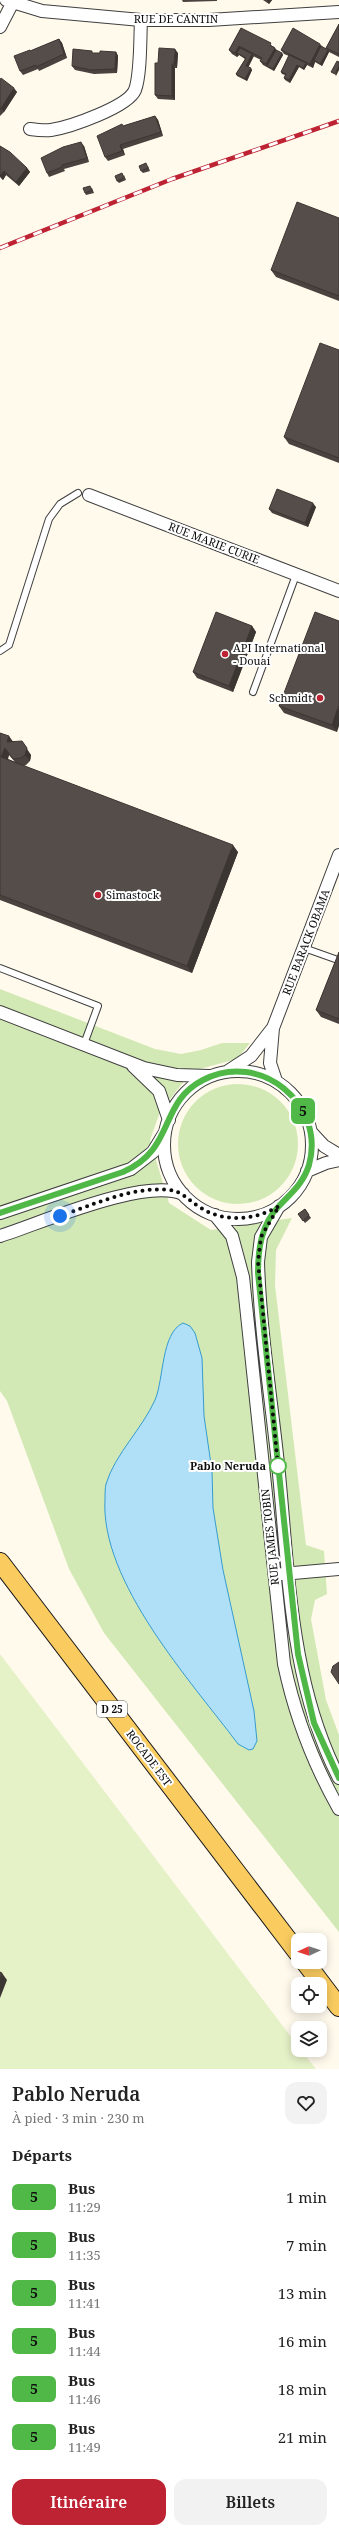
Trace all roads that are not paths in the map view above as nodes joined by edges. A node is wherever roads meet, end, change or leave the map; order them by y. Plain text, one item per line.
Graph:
1 (12, 0) edge
2 (339, 12) edge
3 (141, 20) junction
4 (0, 27) edge
5 (30, 129) dead end
6 (84, 494) joint
7 (296, 575) junction
8 (339, 591) edge
9 (0, 651) edge
10 (253, 692) dead end
11 (339, 855) edge
12 (304, 948) junction
13 (335, 959) edge
14 (0, 968) edge
15 (0, 1012) edge
16 (273, 1028) junction
17 (84, 1044) junction
18 (127, 1062) junction
19 (219, 1074) junction
20 (276, 1082) junction
21 (167, 1125) junction
22 (310, 1132) junction
23 (339, 1155) edge
24 (339, 1160) edge
25 (307, 1171) junction
26 (183, 1194) junction
27 (279, 1206) junction
28 (0, 1214) edge
29 (215, 1215) junction
30 (0, 1236) edge
31 (0, 1562) edge
32 (339, 1569) edge
33 (289, 1574) junction
34 (274, 1575) junction
35 (339, 1778) edge
36 (339, 1810) edge
37 (291, 1944) edge
38 (310, 1969) edge
39 (339, 2007) edge

1 - 3 street, RUE DE CANTIN
1 - 4 street
2 - 3 street, RUE DE CANTIN
3 - 5 street
6 - 7 street, RUE MARIE CURIE
6 - 9 lane
7 - 8 street, RUE MARIE CURIE
7 - 10 lane
11 - 12 street, RUE BARACK OBAMA
12 - 13 lane
12 - 16 street, RUE BARACK OBAMA
14 - 17 lane
15 - 17 street
16 - 19 street, RUE BARACK OBAMA
16 - 20 street, RUE BARACK OBAMA
17 - 18 street
18 - 19 street
18 - 21 street
19 - 20 street
19 - 21 street, RUE BARACK OBAMA
20 - 22 street
21 - 26 street
21 - 28 street, RUE BARACK OBAMA
22 - 23 street
22 - 25 street
24 - 25 street
25 - 27 street
26 - 29 street
26 - 30 street
27 - 29 street
27 - 33 street, RUE JAMES TOBIN
29 - 34 street, RUE JAMES TOBIN
31 - 37 main road, ROCADE EST / D 25
32 - 33 street
33 - 34 street
33 - 35 street, RUE JAMES TOBIN
34 - 36 street, RUE JAMES TOBIN
38 - 39 main road

